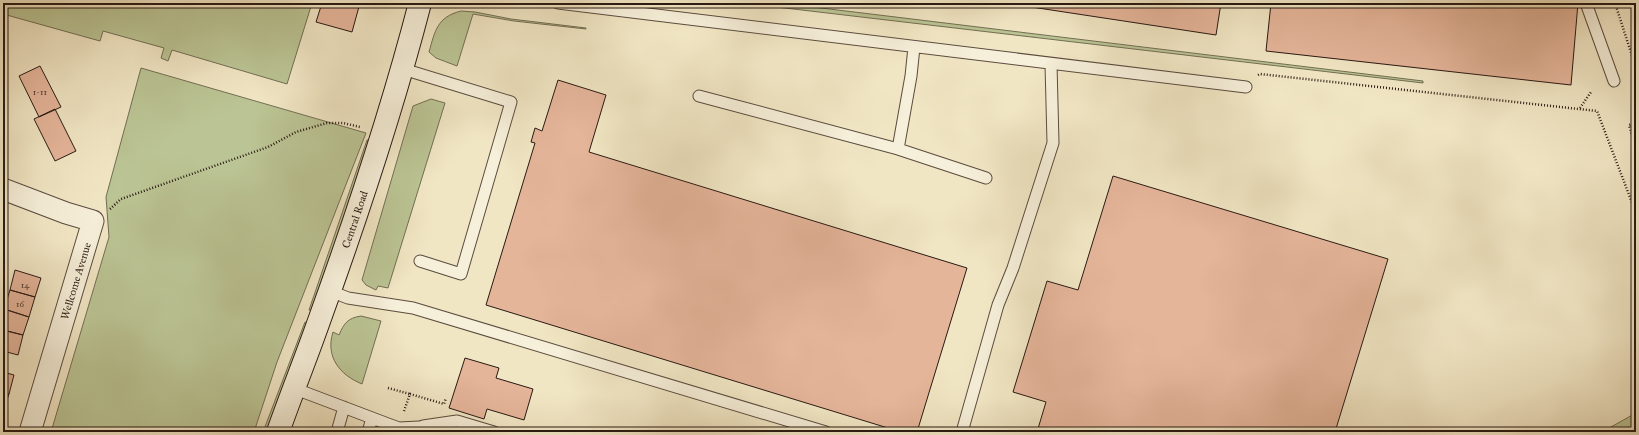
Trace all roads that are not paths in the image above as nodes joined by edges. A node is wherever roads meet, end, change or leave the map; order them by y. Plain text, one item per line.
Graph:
1 (420, 3) edge
2 (558, 3) edge
3 (1586, 3) edge
4 (914, 47) junction
5 (1051, 64) junction
6 (403, 70) junction
7 (1614, 81) dead end
8 (1246, 87) road end
9 (699, 96) dead end
10 (898, 149) junction
11 (986, 178) dead end
12 (3, 189) edge
13 (420, 261) dead end
14 (330, 291) junction
15 (293, 388) junction
16 (344, 407) junction
17 (372, 418) junction
18 (419, 427) junction
19 (394, 430) edge
20 (30, 432) edge
21 (278, 432) edge
22 (337, 432) edge
23 (368, 432) edge
24 (437, 432) edge
25 (494, 432) edge
26 (826, 432) edge
27 (962, 432) edge

1 - 6 street, Central Road
2 - 4 lane
3 - 7 lane
4 - 5 lane
4 - 10 lane
5 - 8 lane
5 - 27 lane
6 - 13 lane
6 - 14 street, Central Road
9 - 10 lane
10 - 11 lane
12 - 20 street, Wellcome Avenue
14 - 15 street, Central Road
14 - 26 lane
15 - 16 lane
15 - 21 street, Central Road
16 - 17 lane
16 - 22 lane
17 - 19 lane
17 - 23 lane
18 - 19 lane
18 - 24 lane
18 - 25 lane

